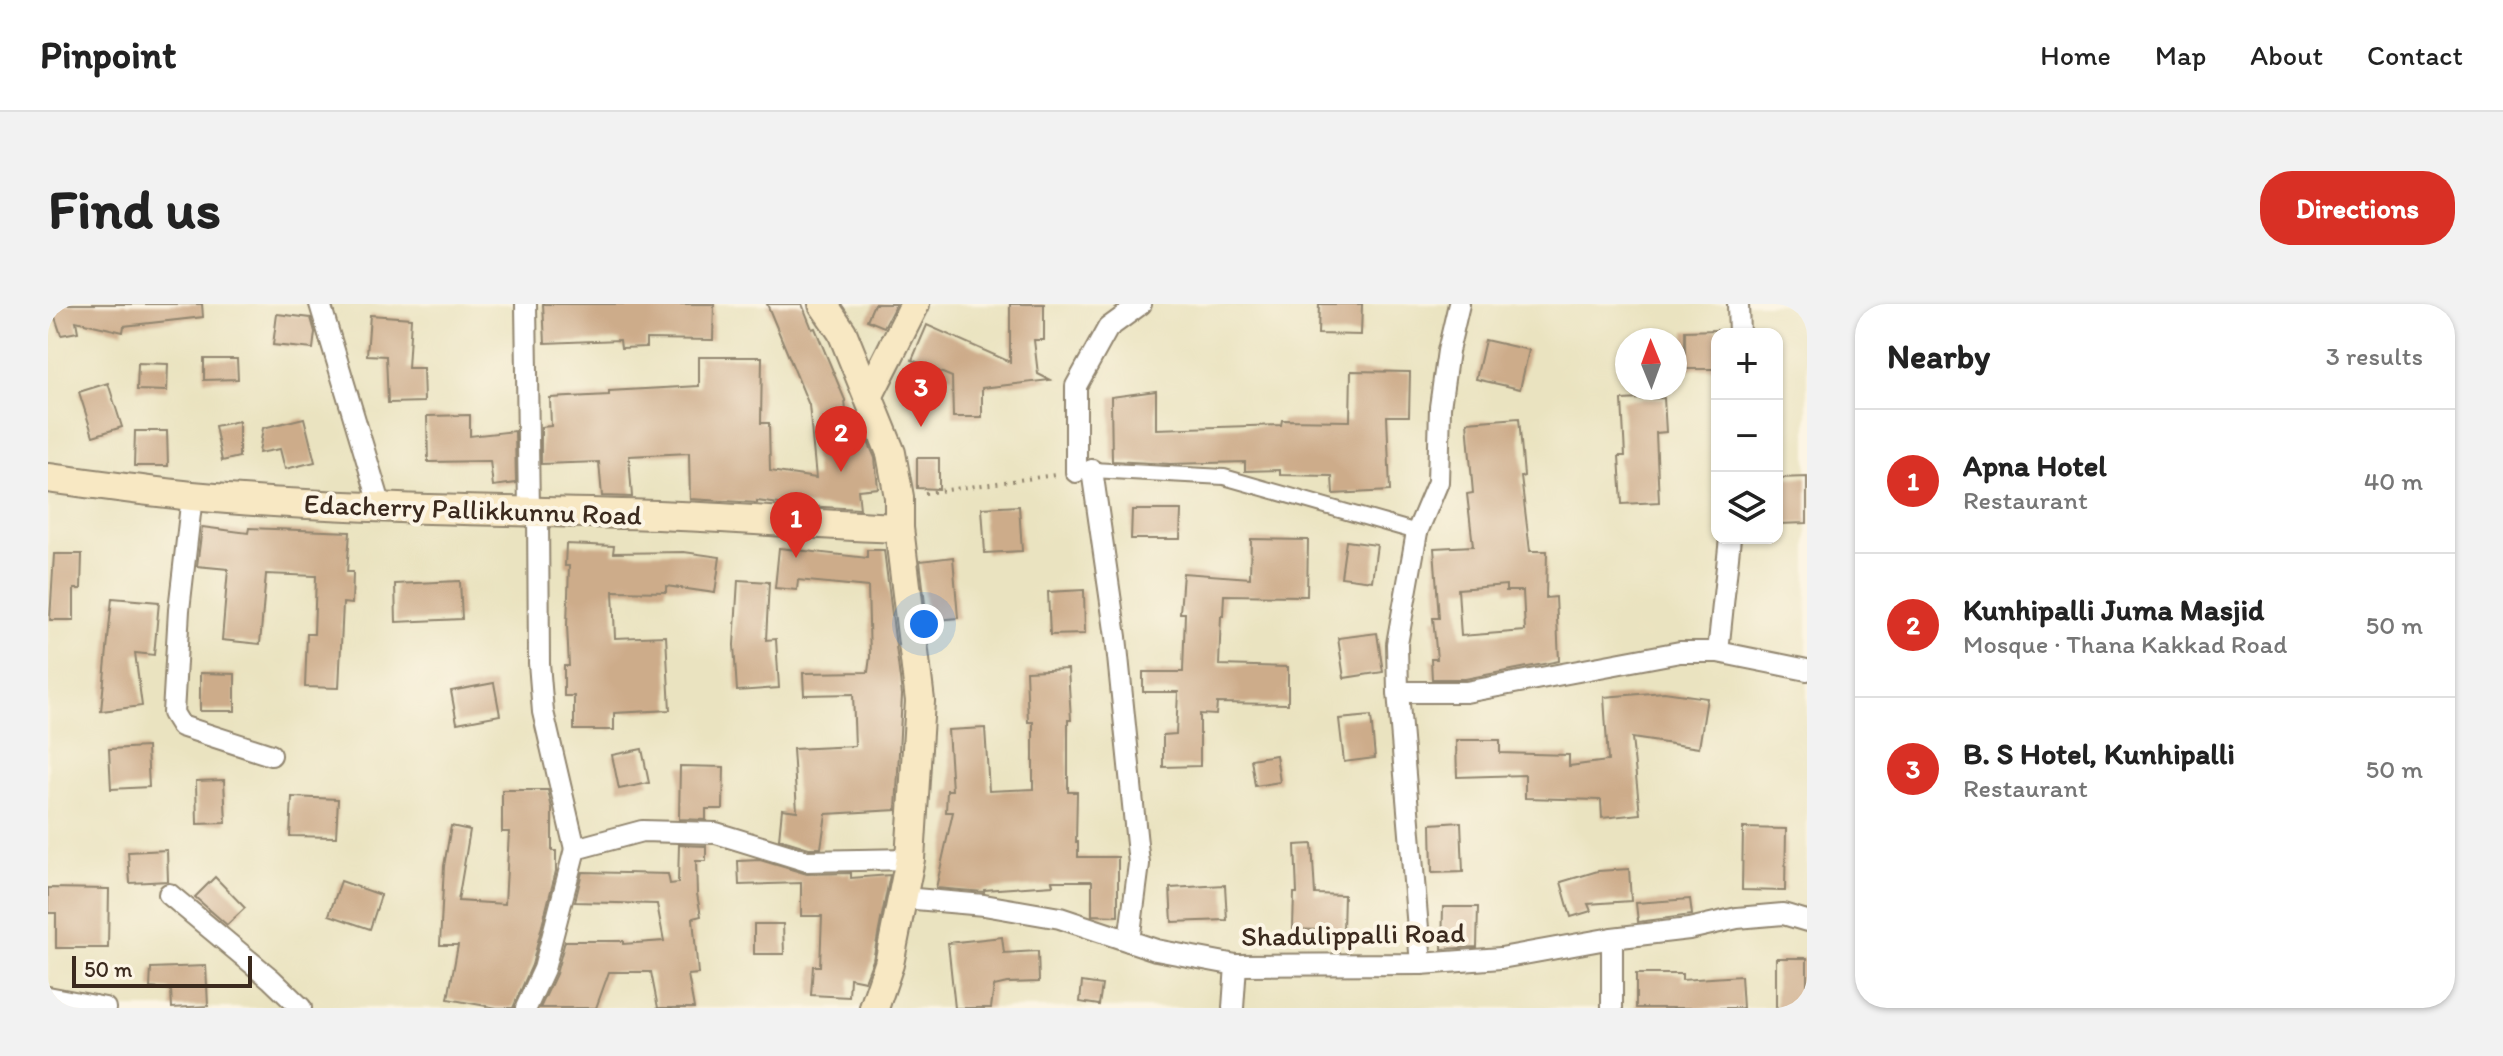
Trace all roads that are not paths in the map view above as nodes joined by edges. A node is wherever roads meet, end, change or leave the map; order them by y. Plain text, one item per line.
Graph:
1 (320, 304) edge
2 (526, 304) edge
3 (823, 304) edge
4 (915, 304) edge
5 (1141, 304) edge
6 (1459, 304) edge
7 (1738, 304) edge
8 (1739, 328) edge
9 (869, 395) junction
10 (1084, 471) junction
11 (48, 478) edge
12 (192, 496) junction
13 (381, 507) junction
14 (533, 512) junction
15 (899, 528) junction
16 (1417, 532) junction
17 (1729, 544) edge
18 (1718, 652) junction
19 (1807, 670) edge
20 (1398, 692) junction
21 (271, 755) dead end
22 (575, 849) junction
23 (910, 859) junction
24 (169, 894) dead end
25 (904, 898) junction
26 (1807, 921) edge
27 (1612, 938) junction
28 (1129, 941) junction
29 (1421, 964) junction
30 (1236, 965) junction
31 (48, 997) edge
32 (105, 1008) edge
33 (301, 1008) edge
34 (526, 1008) edge
35 (874, 1008) edge
36 (1233, 1008) edge
37 (1612, 1008) edge

1 - 13 street
2 - 14 street
3 - 9 main road
4 - 9 main road
5 - 10 street
6 - 16 street
7 - 8 street
9 - 15 main road
10 - 16 street
10 - 28 street
11 - 12 main road, Edacherry Pallikkunnu Road
12 - 13 main road, Edacherry Pallikkunnu Road
12 - 21 street
13 - 14 main road, Edacherry Pallikkunnu Road
14 - 15 main road, Edacherry Pallikkunnu Road
14 - 22 street
15 - 23 main road
16 - 20 street
17 - 18 street
18 - 19 street
18 - 20 street
20 - 29 street
22 - 23 street
22 - 34 street
23 - 25 main road
24 - 33 street
25 - 28 street, Shadulippalli Road
25 - 35 main road
26 - 27 street, Shadulippalli Road
27 - 29 street, Shadulippalli Road
27 - 37 street
28 - 30 street, Shadulippalli Road
29 - 30 street, Shadulippalli Road
30 - 36 street
31 - 32 street

